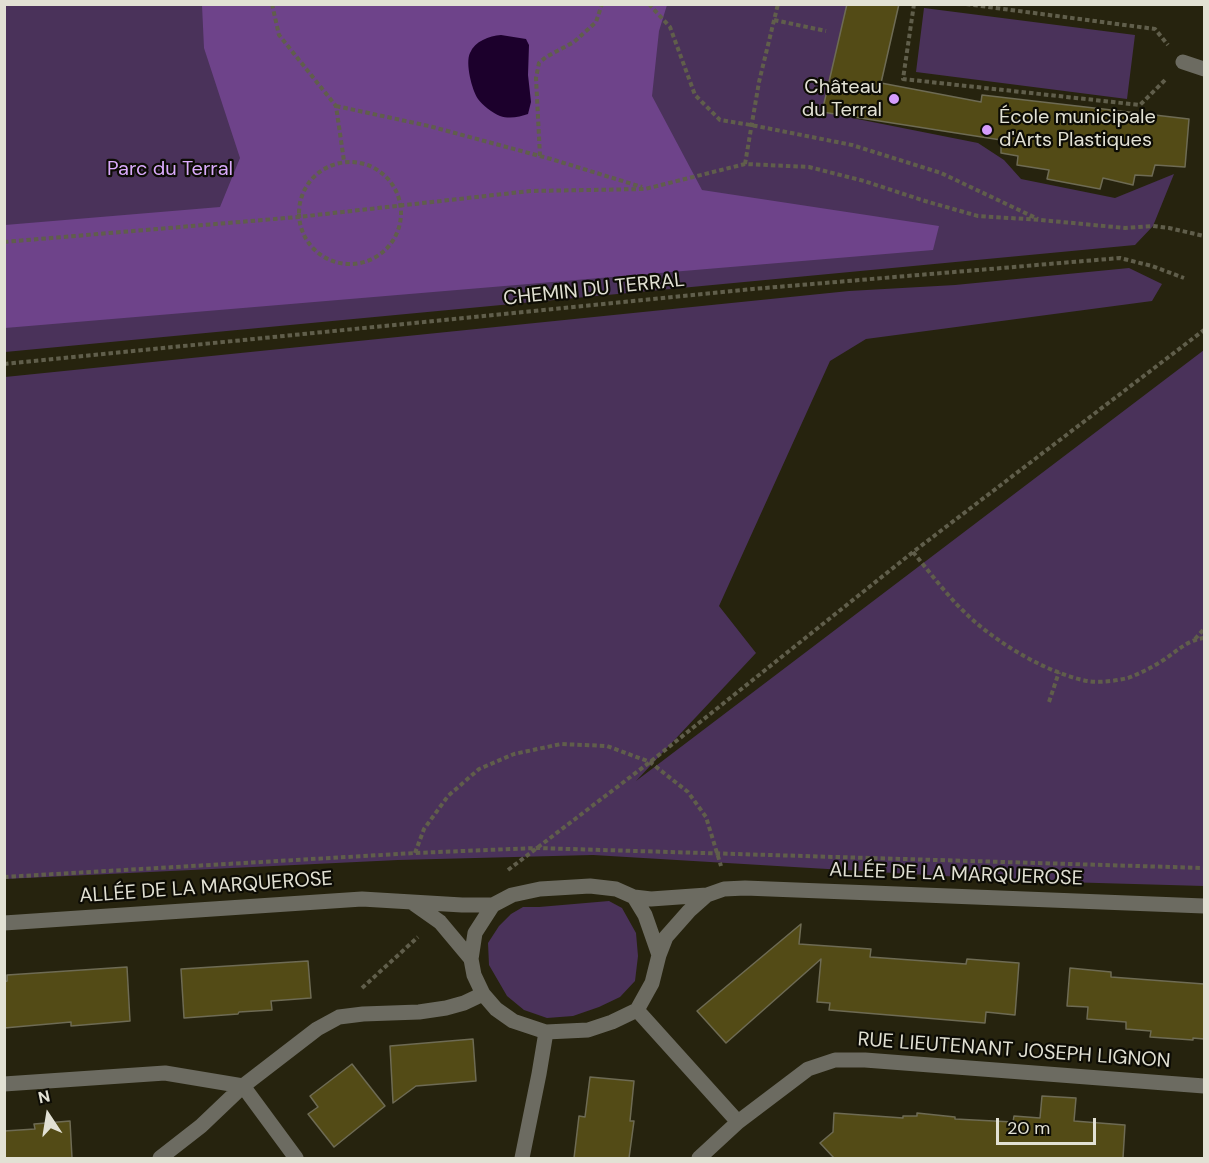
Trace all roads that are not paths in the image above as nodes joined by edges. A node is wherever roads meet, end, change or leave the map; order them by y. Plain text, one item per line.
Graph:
1 (1182, 62) road end
2 (1204, 69) edge
3 (707, 895) junction
4 (634, 897) junction
5 (411, 901) junction
6 (493, 905) junction
7 (1204, 906) edge
8 (4, 923) edge
9 (659, 956) junction
10 (471, 959) junction
11 (483, 994) junction
12 (637, 1010) junction
13 (546, 1032) junction
14 (4, 1084) edge
15 (243, 1086) junction
16 (1204, 1086) edge
17 (738, 1122) junction
18 (160, 1158) edge
19 (296, 1158) edge
20 (522, 1158) edge
21 (699, 1158) edge

1 - 2 street
3 - 4 street, ALLÉE DE LA MARQUEROSE
3 - 7 street, ALLÉE DE LA MARQUEROSE
3 - 9 street, ALLÉE DE LA MARQUEROSE
4 - 6 street
4 - 9 street
5 - 6 street, ALLÉE DE LA MARQUEROSE
5 - 8 street, ALLÉE DE LA MARQUEROSE
5 - 10 street
6 - 10 street
9 - 12 street
10 - 11 street
11 - 13 street
11 - 15 street
12 - 13 street
12 - 17 street
13 - 20 street
14 - 15 street
15 - 18 street
15 - 19 street
16 - 17 street, RUE LIEUTENANT JOSEPH LIGNON
17 - 21 street, RUE LIEUTENANT JOSEPH LIGNON

